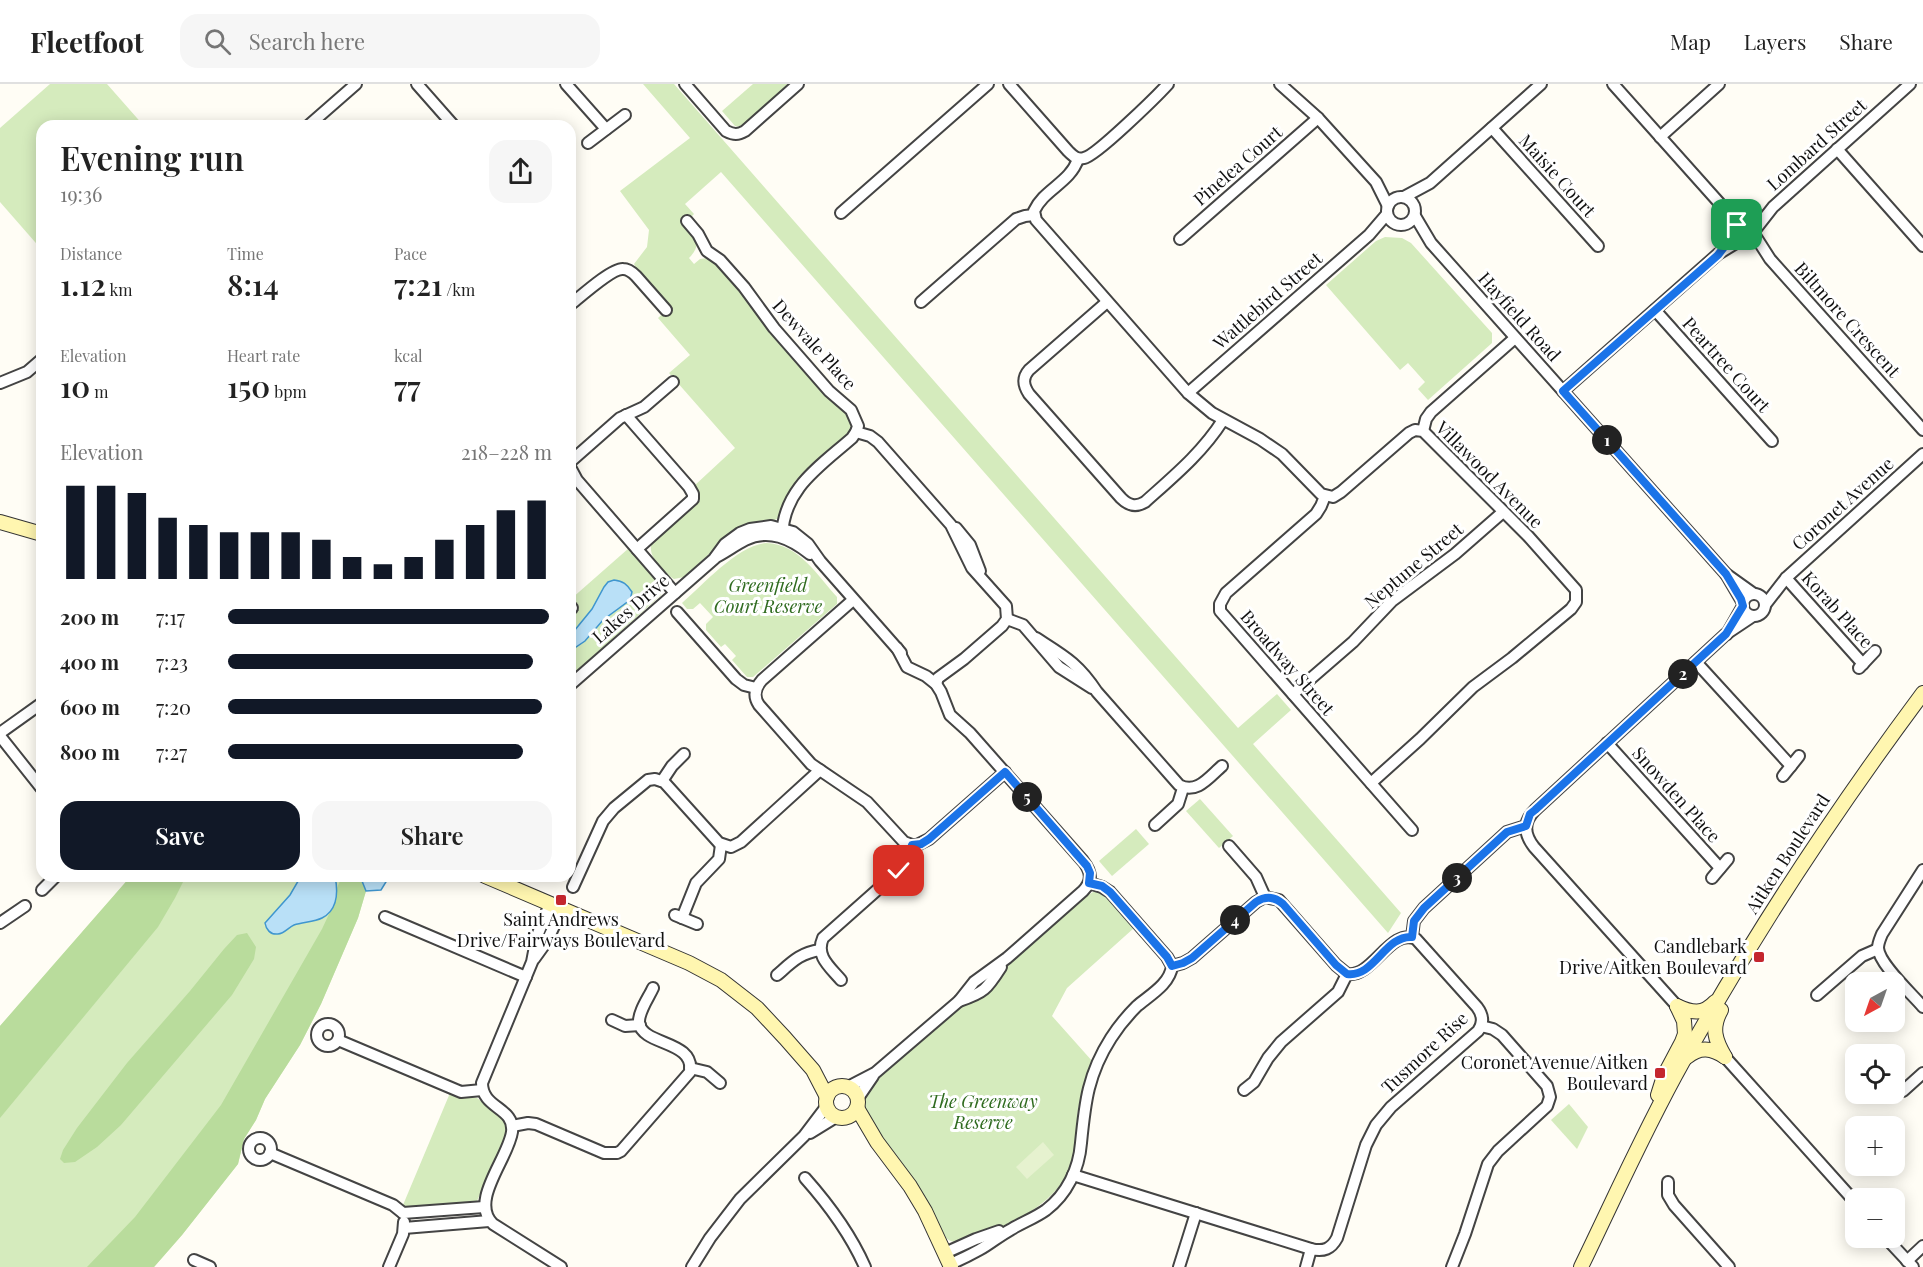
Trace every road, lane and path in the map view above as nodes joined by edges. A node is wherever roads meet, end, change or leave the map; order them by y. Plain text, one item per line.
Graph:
1 (356, 84) edge
2 (417, 84) edge
3 (566, 84) edge
4 (685, 84) edge
5 (798, 84) edge
6 (988, 84) edge
7 (1009, 84) edge
8 (1168, 84) edge
9 (1280, 84) edge
10 (1541, 84) edge
11 (1613, 84) edge
12 (1719, 84) edge
13 (1910, 84) edge
14 (625, 115) dead end
15 (1318, 118) junction
16 (315, 120) edge
17 (449, 120) edge
18 (1492, 128) junction
19 (606, 129) junction
20 (1660, 137) junction
21 (588, 143) dead end
22 (1837, 149) junction
23 (1078, 159) junction
24 (1376, 182) junction
25 (1430, 183) junction
26 (1402, 197) junction
27 (1388, 210) junction
28 (1415, 212) junction
29 (840, 213) dead end
30 (1034, 215) junction
31 (687, 221) dead end
32 (1400, 225) junction
33 (1745, 231) junction
34 (1369, 235) junction
35 (1180, 239) dead end
36 (1431, 243) junction
37 (1598, 246) dead end
38 (1923, 246) edge
39 (576, 300) edge
40 (921, 302) dead end
41 (1107, 302) junction
42 (666, 310) dead end
43 (1655, 310) junction
44 (1515, 338) junction
45 (36, 365) edge
46 (673, 382) dead end
47 (0, 383) edge
48 (1563, 391) junction
49 (1188, 393) junction
50 (626, 415) junction
51 (1223, 420) junction
52 (1923, 430) edge
53 (1423, 431) junction
54 (856, 432) junction
55 (1772, 441) dead end
56 (1923, 454) edge
57 (576, 457) edge
58 (576, 478) edge
59 (1325, 496) junction
60 (1503, 512) junction
61 (0, 523) edge
62 (36, 532) edge
63 (783, 532) junction
64 (637, 549) junction
65 (1726, 574) junction
66 (1786, 578) junction
67 (675, 592) junction
68 (1755, 594) junction
69 (854, 600) junction
70 (1743, 605) junction
71 (1765, 605) junction
72 (678, 612) dead end
73 (1753, 616) junction
74 (1007, 620) junction
75 (1726, 634) junction
76 (1875, 651) dead end
77 (1696, 662) junction
78 (576, 680) edge
79 (939, 682) junction
80 (756, 688) junction
81 (1923, 693) edge
82 (1293, 694) junction
83 (36, 707) edge
84 (0, 734) edge
85 (1607, 743) junction
86 (684, 754) dead end
87 (1799, 756) dead end
88 (1222, 766) dead end
89 (1791, 766) junction
90 (820, 770) junction
91 (1005, 772) junction
92 (1783, 776) dead end
93 (36, 781) edge
94 (662, 781) junction
95 (1371, 783) junction
96 (1183, 788) junction
97 (1155, 825) dead end
98 (1412, 830) dead end
99 (1526, 831) junction
100 (722, 845) junction
101 (912, 845) junction
102 (1229, 846) dead end
103 (1728, 859) dead end
104 (1720, 868) junction
105 (1923, 870) edge
106 (1712, 878) dead end
107 (576, 879) edge
108 (50, 882) edge
109 (499, 882) edge
110 (575, 882) edge
111 (1089, 883) junction
112 (573, 886) dead end
113 (42, 890) dead end
114 (1265, 897) junction
115 (1778, 901) junction
116 (25, 906) dead end
117 (556, 906) junction
118 (384, 917) dead end
119 (0, 923) edge
120 (697, 924) dead end
121 (1412, 937) junction
122 (1878, 949) junction
123 (820, 950) junction
124 (1172, 966) junction
125 (1347, 974) junction
126 (777, 975) dead end
127 (526, 977) junction
128 (841, 980) dead end
129 (653, 988) dead end
130 (1721, 995) junction
131 (1816, 995) dead end
132 (1677, 1006) junction
133 (1923, 1007) edge
134 (612, 1020) dead end
135 (640, 1025) junction
136 (1481, 1026) junction
137 (338, 1040) dead end
138 (1725, 1057) junction
139 (1684, 1060) junction
140 (690, 1068) junction
141 (813, 1070) junction
142 (1923, 1073) edge
143 (875, 1074) junction
144 (720, 1083) dead end
145 (843, 1087) junction
146 (1905, 1089) edge
147 (482, 1090) junction
148 (1245, 1090) dead end
149 (858, 1103) junction
150 (834, 1110) junction
151 (1652, 1120) junction
152 (512, 1126) junction
153 (877, 1142) junction
154 (270, 1153) dead end
155 (1073, 1175) junction
156 (805, 1178) dead end
157 (1668, 1182) dead end
158 (1845, 1191) edge
159 (484, 1207) junction
160 (403, 1213) junction
161 (1196, 1213) junction
162 (489, 1221) junction
163 (404, 1228) junction
164 (1923, 1246) edge
165 (1895, 1248) edge
166 (1311, 1249) junction
167 (194, 1260) dead end
168 (949, 1262) edge
169 (548, 1264) edge
170 (1910, 1264) edge
171 (210, 1267) edge
172 (388, 1267) edge
173 (561, 1267) edge
174 (692, 1267) edge
175 (865, 1267) edge
176 (1179, 1267) edge
177 (1306, 1267) edge
178 (1452, 1267) edge
179 (1581, 1267) edge
180 (1729, 1267) edge

1 - 16 street
2 - 17 street
3 - 19 street
4 - 5 street
6 - 29 street
7 - 23 street
8 - 23 street
9 - 15 street
10 - 18 street
11 - 20 street, Biltmore Crescent
12 - 20 street
13 - 22 street, Lombard Street
14 - 19 street
15 - 24 street
15 - 35 street, Pinelea Court
18 - 25 street
18 - 37 street, Maisie Court
19 - 21 street
20 - 33 street, Biltmore Crescent
22 - 33 street, Lombard Street
22 - 38 street
23 - 30 street
24 - 26 street
24 - 27 street
25 - 26 street
25 - 28 street
26 - 27 street
26 - 28 street
27 - 32 street
27 - 34 street, Wattlebird Street
28 - 32 street
28 - 36 street, Hayfield Road
30 - 40 street
30 - 41 street
31 - 54 street, Dewvale Place
32 - 34 street, Wattlebird Street
32 - 36 street, Hayfield Road
33 - 43 street, Lombard Street
33 - 52 street, Biltmore Crescent
34 - 49 street, Wattlebird Street
36 - 44 street, Hayfield Road
39 - 42 street
41 - 49 street
41 - 51 street
43 - 48 street, Lombard Street
43 - 55 street, Peartree Court
44 - 48 street, Hayfield Road
44 - 53 street
45 - 47 street
46 - 50 street
48 - 65 street, Hayfield Road
49 - 51 street
50 - 57 street
50 - 64 street
51 - 59 street
53 - 59 street, Villawood Avenue
53 - 60 street, Villawood Avenue
54 - 63 street
54 - 74 street
56 - 66 street, Coronet Avenue
58 - 64 street
59 - 82 street, Broadway Street
60 - 82 street, Neptune Street
60 - 95 street, Villawood Avenue
61 - 62 main road
63 - 67 street, Lakes Drive
63 - 69 street
64 - 67 street
65 - 68 street, Hayfield Road
65 - 70 street, Hayfield Road
66 - 68 street, Coronet Avenue
66 - 71 street, Coronet Avenue
66 - 76 street, Korab Place
67 - 78 street, Lakes Drive
68 - 70 street
68 - 71 street
69 - 79 street
69 - 80 street
70 - 73 street
70 - 75 street
71 - 73 street
72 - 80 street
73 - 75 street
74 - 79 street
74 - 96 street
75 - 77 street
77 - 85 street
77 - 89 street
79 - 91 street
80 - 90 street
81 - 115 main road, Aitken Boulevard
82 - 95 street, Broadway Street
83 - 84 street
84 - 93 street
85 - 99 street
85 - 104 street, Snowden Place
86 - 94 street
87 - 89 street
88 - 96 street
89 - 92 street
90 - 100 street
90 - 101 street
91 - 101 street
91 - 111 street
94 - 100 street
94 - 107 street
95 - 98 street, Broadway Street
96 - 97 street
99 - 121 street
99 - 132 street
100 - 120 street
101 - 123 street
102 - 114 street
103 - 104 street, Snowden Place
104 - 106 street, Snowden Place
105 - 122 street
108 - 113 street
109 - 117 main road
110 - 112 street
111 - 124 street
111 - 143 street
114 - 124 street
114 - 125 street
115 - 130 main road, Aitken Boulevard
115 - 138 main road
116 - 119 street
117 - 127 street
117 - 141 main road
118 - 127 street
121 - 125 street
121 - 136 street, Tusmore Rise
122 - 131 street
122 - 133 street
123 - 126 street
123 - 128 street
124 - 155 street
125 - 148 street
127 - 147 street
129 - 135 street
130 - 132 main road
130 - 139 main road, Aitken Boulevard
132 - 151 main road
134 - 135 street
135 - 140 street
136 - 166 street, Tusmore Rise
136 - 178 street
137 - 147 street
138 - 139 main road
138 - 158 street
139 - 151 main road, Aitken Boulevard
140 - 144 street
140 - 152 street
141 - 145 main road
141 - 150 main road
142 - 146 street
143 - 145 street
143 - 149 street
145 - 149 main road
145 - 150 main road
147 - 152 street
149 - 150 main road
149 - 153 main road
150 - 153 main road
150 - 174 street
151 - 179 main road, Aitken Boulevard
152 - 159 street
153 - 168 main road
154 - 160 street
155 - 161 street
155 - 168 street
156 - 175 street
157 - 180 street
159 - 160 street
159 - 162 street
160 - 163 street
161 - 166 street
161 - 176 street
162 - 163 street
162 - 169 street
163 - 172 street
164 - 170 street
165 - 170 street
166 - 177 street
167 - 171 street
169 - 173 street

